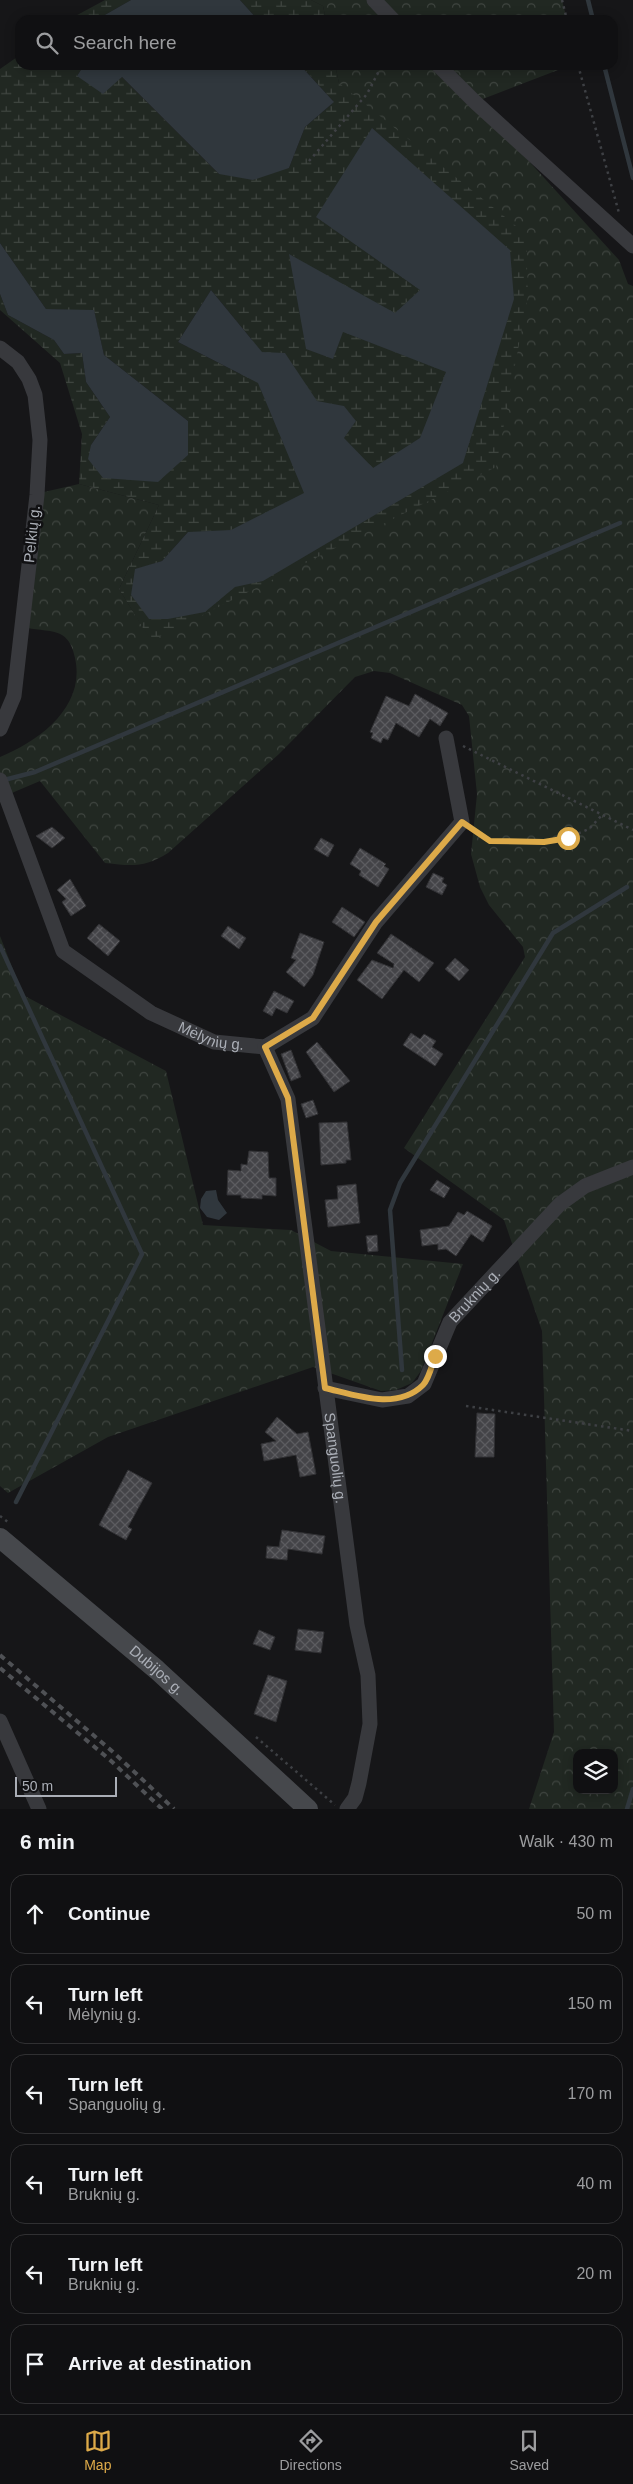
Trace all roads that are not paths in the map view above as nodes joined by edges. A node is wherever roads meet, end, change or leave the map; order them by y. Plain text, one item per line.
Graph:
1 (374, 0) edge
2 (388, 15) edge
3 (443, 70) edge
4 (628, 242) edge
5 (0, 348) edge
6 (0, 729) edge
7 (446, 738) road end
8 (2, 784) edge
9 (265, 1047) junction
10 (633, 1167) edge
11 (325, 1388) junction
12 (0, 1538) edge
13 (0, 1721) edge
14 (39, 1809) edge
15 (308, 1809) edge
16 (347, 1809) edge

1 - 2 street
3 - 4 street
5 - 6 street, Pelkių g.
7 - 9 street, Mėlynių g.
8 - 9 street, Mėlynių g.
9 - 11 street, Spanguolių g.
10 - 11 street, Bruknių g.
11 - 16 street, Spanguolių g.
12 - 15 main road, Dubijos g.
13 - 14 street

